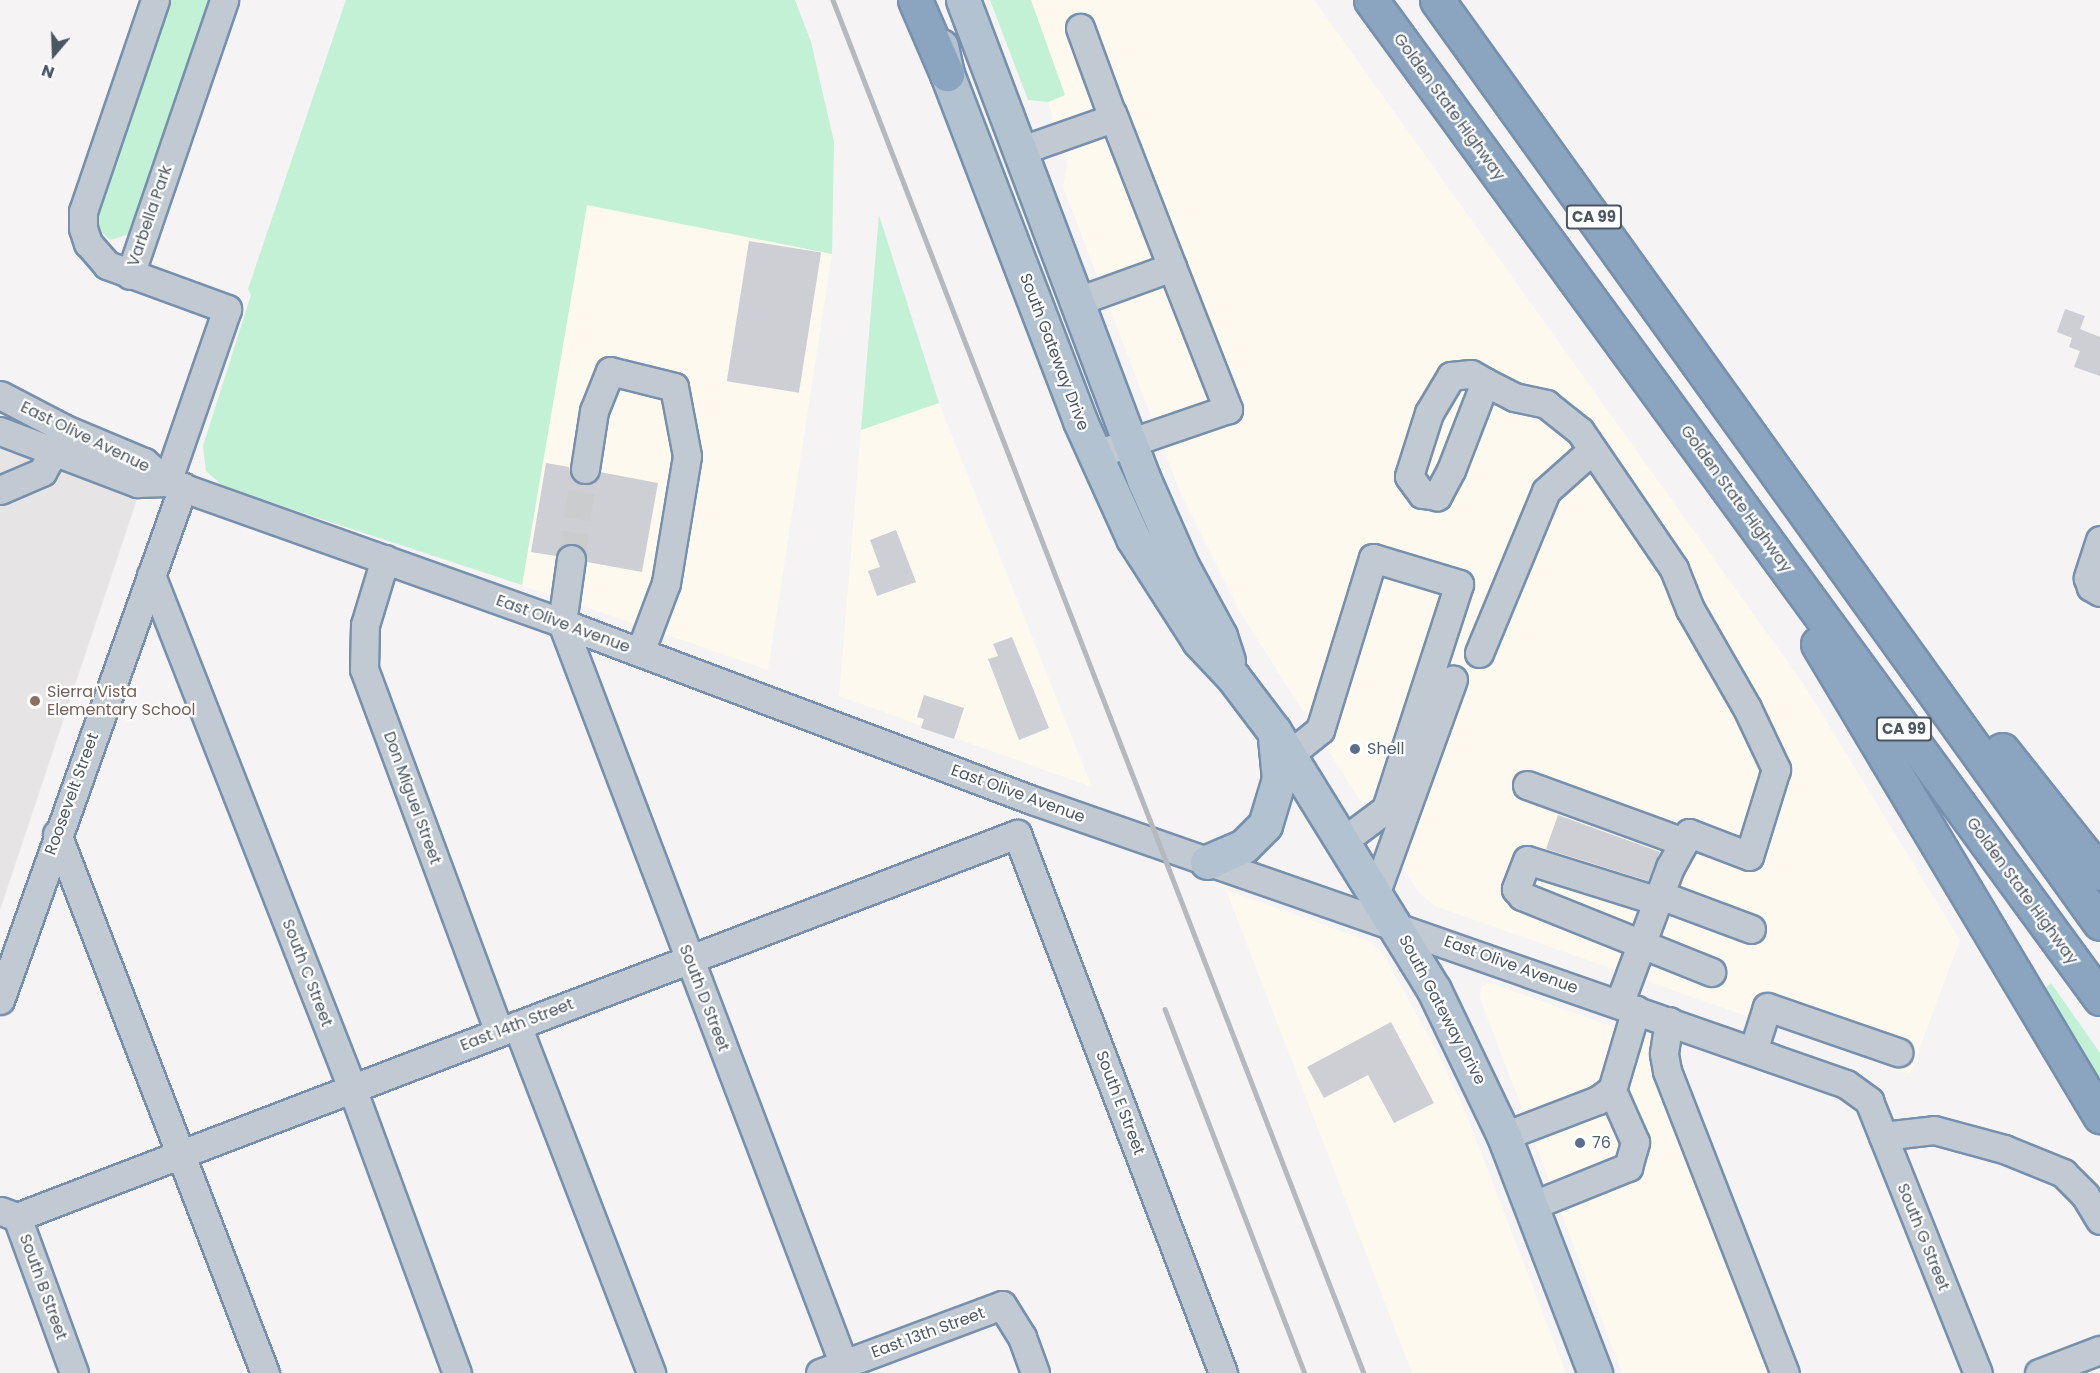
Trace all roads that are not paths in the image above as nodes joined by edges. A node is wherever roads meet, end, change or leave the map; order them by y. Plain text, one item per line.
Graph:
1 (155, 0) edge
2 (224, 0) edge
3 (915, 0) edge
4 (928, 0) edge
5 (963, 0) edge
6 (1371, 0) edge
7 (1437, 0) edge
8 (1080, 28) dead end
9 (947, 74) junction
10 (1112, 113) junction
11 (1022, 150) junction
12 (982, 165) junction
13 (1172, 267) junction
14 (130, 275) junction
15 (1078, 301) junction
16 (1485, 382) dead end
17 (0, 395) edge
18 (65, 429) junction
19 (0, 431) edge
20 (1751, 435) junction
21 (1131, 443) junction
22 (1592, 450) junction
23 (56, 454) junction
24 (1094, 454) junction
25 (1707, 460) junction
26 (585, 470) tunnel mouth
27 (175, 484) junction
28 (0, 489) edge
29 (2100, 540) edge
30 (385, 559) junction
31 (571, 559) tunnel mouth
32 (151, 575) junction
33 (2100, 592) edge
34 (562, 622) junction
35 (640, 652) junction
36 (1479, 653) dead end
37 (1233, 677) junction
38 (1453, 679) dead end
39 (1281, 743) junction
40 (1527, 786) dead end
41 (1032, 800) junction
42 (57, 834) junction
43 (1017, 834) junction
44 (1343, 841) junction
45 (1684, 842) junction
46 (1207, 862) junction
47 (2100, 873) edge
48 (1376, 892) junction
49 (1659, 898) junction
50 (2100, 922) edge
51 (1396, 924) junction
52 (1751, 929) dead end
53 (1641, 945) junction
54 (689, 959) junction
55 (1711, 972) dead end
56 (2100, 998) edge
57 (0, 1000) edge
58 (1628, 1006) junction
59 (1669, 1021) junction
60 (508, 1029) junction
61 (1753, 1051) junction
62 (1898, 1052) dead end
63 (352, 1089) junction
64 (1612, 1090) junction
65 (1869, 1101) joint
66 (2100, 1116) edge
67 (1503, 1136) junction
68 (1883, 1136) junction
69 (183, 1154) junction
70 (1531, 1206) junction
71 (8, 1214) edge
72 (2100, 1220) edge
73 (2100, 1350) edge
74 (836, 1370) edge
75 (75, 1373) edge
76 (265, 1373) edge
77 (457, 1373) edge
78 (651, 1373) edge
79 (1035, 1373) edge
80 (1223, 1373) edge
81 (1595, 1373) edge
82 (1785, 1373) edge
83 (1978, 1373) edge
84 (2039, 1373) edge

1 - 14 street, Varbella Park
2 - 14 street, Varbella Park
3 - 9 highway
4 - 9 main road, South Gateway Drive
5 - 11 main road, South Gateway Drive
6 - 25 highway, Golden State Highway / CA 99
7 - 20 highway, CA 99
8 - 10 street
9 - 12 main road, South Gateway Drive
10 - 11 street
10 - 13 street
11 - 12 main road
11 - 15 main road, South Gateway Drive
12 - 24 main road, South Gateway Drive
13 - 15 street
13 - 21 street
14 - 27 street, Roosevelt Street
15 - 21 main road, South Gateway Drive
16 - 22 street
17 - 18 street, East Olive Avenue
18 - 23 street
18 - 27 street, East Olive Avenue
19 - 23 street, East Olive Avenue
20 - 47 highway
20 - 50 highway, CA 99
21 - 24 street
21 - 37 main road, South Gateway Drive
22 - 36 street
22 - 45 street
23 - 27 street, East Olive Avenue
23 - 28 street
24 - 37 main road, South Gateway Drive
25 - 56 highway, Golden State Highway / CA 99
25 - 66 highway
26 - 35 street
27 - 30 street, East Olive Avenue
27 - 32 street, Roosevelt Street
29 - 33 street
30 - 34 street, East Olive Avenue
30 - 60 street, Don Miguel Street
31 - 34 street
32 - 42 street, Roosevelt Street
32 - 63 street, South C Street
34 - 35 street, East Olive Avenue
34 - 54 street, South D Street
35 - 41 street, East Olive Avenue
37 - 39 main road, South Gateway Drive
38 - 48 street
39 - 44 main road, South Gateway Drive
39 - 44 street
39 - 46 main road
40 - 45 street
41 - 43 street
41 - 46 street, East Olive Avenue
42 - 57 street, Roosevelt Street
42 - 69 street
43 - 54 street, East 14th Street
43 - 80 street, South E Street
44 - 48 main road, South Gateway Drive
45 - 49 street
46 - 51 street, East Olive Avenue
48 - 51 main road, South Gateway Drive
49 - 52 street
49 - 53 street
49 - 53 street
51 - 58 street, East Olive Avenue
51 - 67 main road, South Gateway Drive
53 - 55 street
53 - 58 street
54 - 60 street, East 14th Street
54 - 74 street, South D Street
58 - 59 street, East Olive Avenue
58 - 64 street
59 - 61 street, East Olive Avenue
59 - 82 street
60 - 63 street, East 14th Street
60 - 78 street, Don Miguel Street
61 - 62 street
61 - 65 street, East Olive Avenue
63 - 69 street, East 14th Street
63 - 77 street, South C Street
64 - 67 street
64 - 70 street
65 - 68 street, South G Street
67 - 70 main road, South Gateway Drive
68 - 72 street
68 - 83 street, South G Street
69 - 71 street, East 14th Street
69 - 76 street
70 - 81 main road, South Gateway Drive
71 - 75 street, South B Street
73 - 84 street
74 - 79 street, East 13th Street

